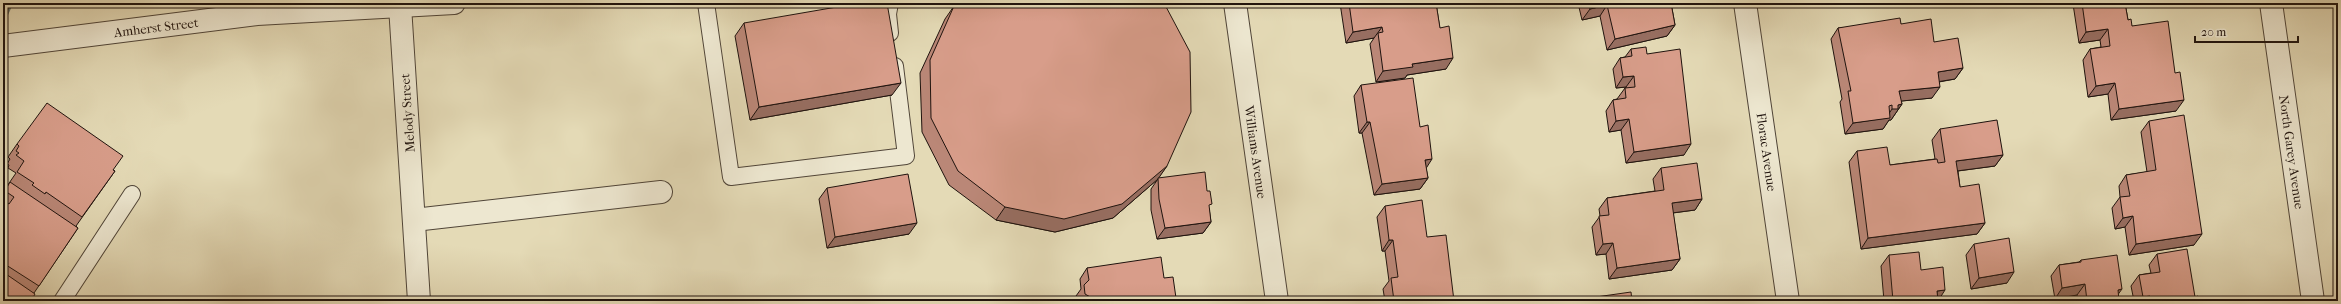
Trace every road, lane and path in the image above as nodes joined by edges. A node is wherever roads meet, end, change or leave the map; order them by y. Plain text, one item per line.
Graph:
1 (454, 3) edge
2 (706, 3) edge
3 (890, 3) edge
4 (1235, 3) edge
5 (1745, 3) edge
6 (2271, 3) edge
7 (400, 6) junction
8 (12, 45) edge
9 (661, 192) dead end
10 (132, 194) dead end
11 (414, 220) junction
12 (62, 301) edge
13 (419, 301) edge
14 (1277, 301) edge
15 (1788, 301) edge
16 (2313, 301) edge

1 - 7 street, Amherst Street
2 - 3 lane
4 - 14 street, Williams Avenue
5 - 15 street, Florac Avenue
6 - 16 street, North Garey Avenue
7 - 8 street, Amherst Street
7 - 11 street, Melody Street
9 - 11 street
10 - 12 lane
11 - 13 street, Melody Street

